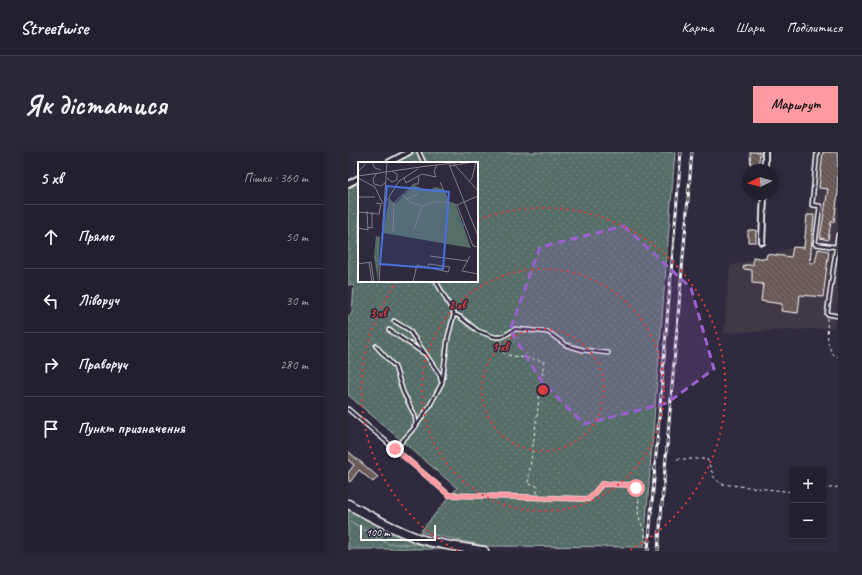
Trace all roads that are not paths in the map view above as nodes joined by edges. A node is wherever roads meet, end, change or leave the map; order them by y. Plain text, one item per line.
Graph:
1 (409, 152) edge
2 (419, 152) edge
3 (765, 152) edge
4 (817, 152) edge
5 (390, 162) edge
6 (424, 162) edge
7 (764, 164) edge
8 (358, 179) edge
9 (348, 184) edge
10 (764, 200) edge
11 (838, 235) edge
12 (762, 242) dead end
13 (836, 247) junction
14 (437, 282) edge
15 (454, 314) junction
16 (838, 316) edge
17 (394, 321) dead end
18 (389, 330) dead end
19 (376, 346) dead end
20 (608, 353) dead end
21 (426, 355) junction
22 (442, 383) junction
23 (348, 408) edge
24 (411, 430) junction
25 (395, 449) junction
26 (633, 485) road end
27 (348, 504) edge
28 (484, 551) edge

1 - 5 street
2 - 6 lane
3 - 7 street
4 - 13 lane
8 - 9 street
10 - 12 street
11 - 13 lane
13 - 16 lane
14 - 15 lane
15 - 20 lane
15 - 22 lane
17 - 21 lane
18 - 21 lane
19 - 24 lane
21 - 22 lane
22 - 24 lane
23 - 25 lane
24 - 25 lane
25 - 26 lane
27 - 28 highway

